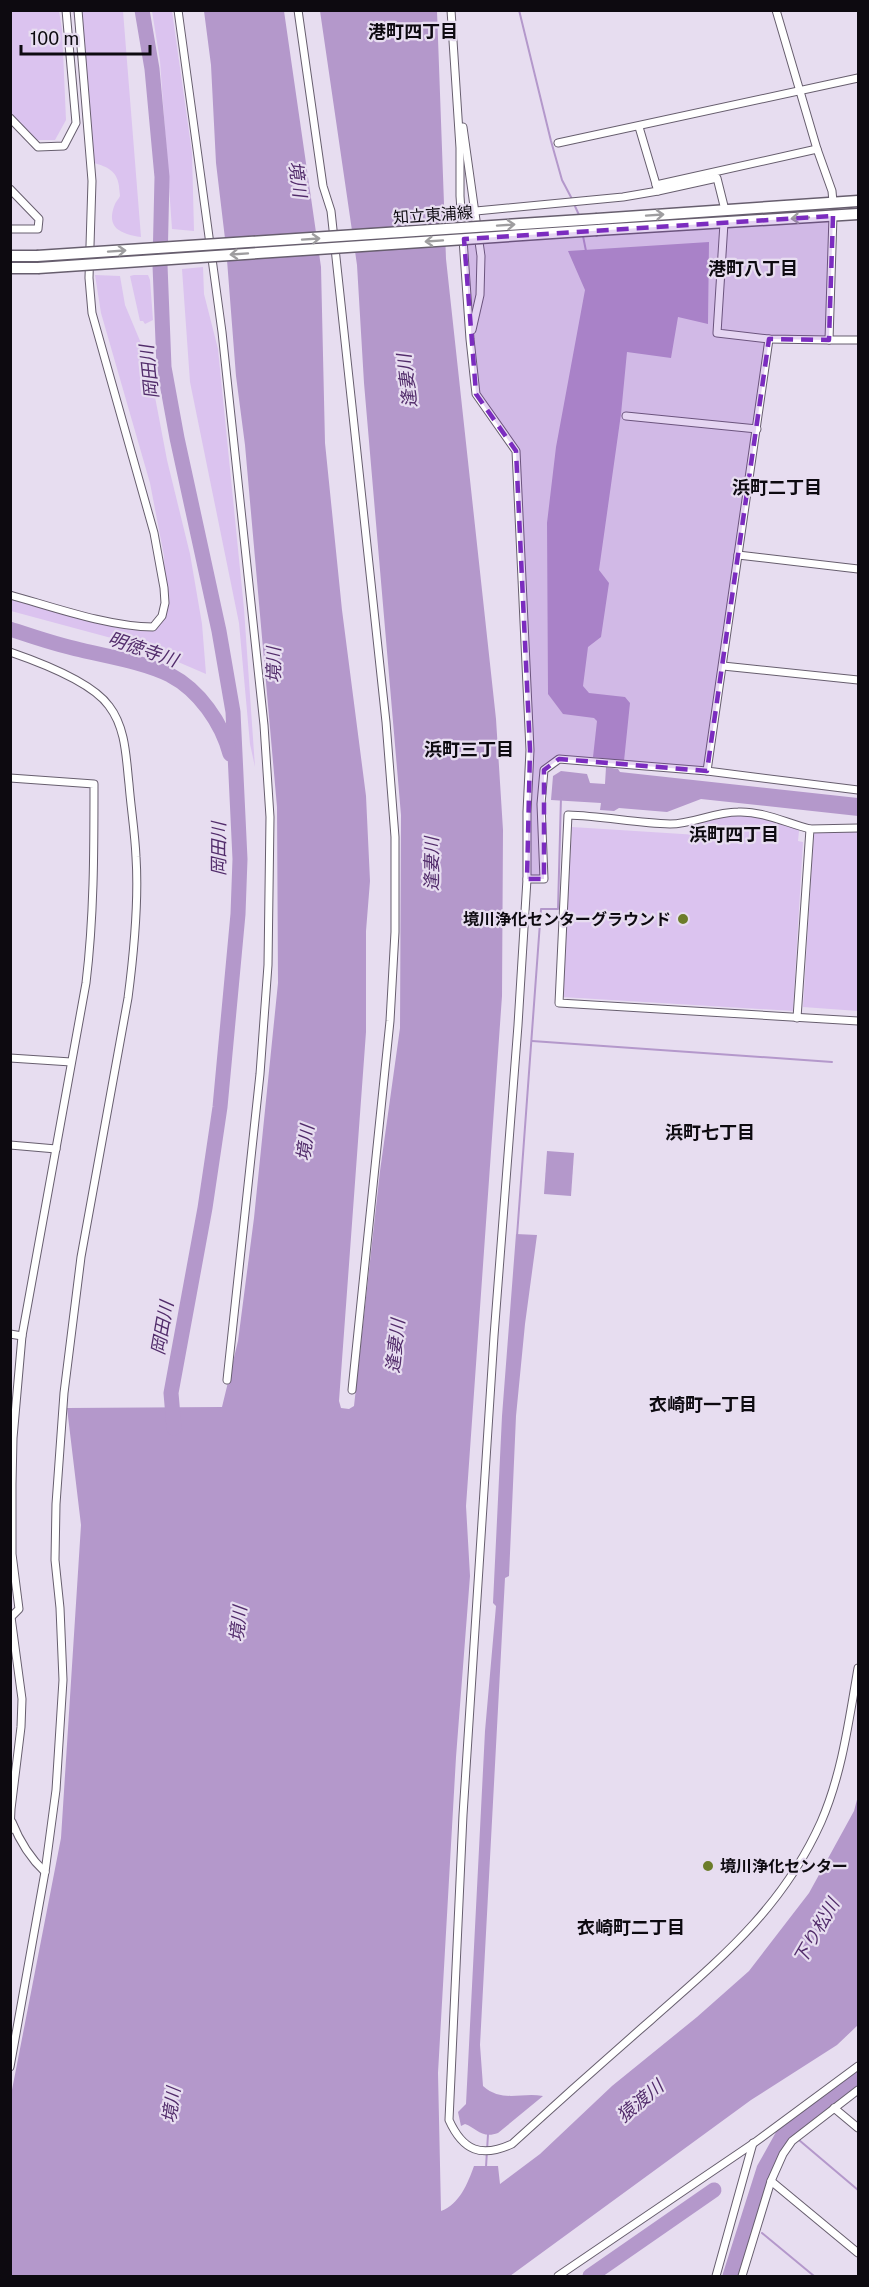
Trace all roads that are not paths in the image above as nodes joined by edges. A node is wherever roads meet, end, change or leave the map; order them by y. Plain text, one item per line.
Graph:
1 (66, 10) edge
2 (78, 10) edge
3 (178, 10) edge
4 (298, 10) edge
5 (451, 10) edge
6 (776, 10) edge
7 (858, 78) edge
8 (456, 83) junction
9 (800, 91) junction
10 (10, 118) edge
11 (639, 127) junction
12 (558, 143) dead end
13 (817, 149) junction
14 (657, 188) junction
15 (10, 189) edge
16 (858, 201) edge
17 (833, 202) junction
18 (725, 210) junction
19 (476, 211) junction
20 (858, 214) edge
21 (834, 216) junction
22 (724, 223) junction
23 (597, 224) junction
24 (10, 229) edge
25 (10, 256) edge
26 (10, 268) edge
27 (470, 339) junction
28 (769, 339) junction
29 (829, 340) junction
30 (858, 340) edge
31 (626, 416) dead end
32 (757, 429) junction
33 (738, 555) junction
34 (858, 568) edge
35 (10, 595) edge
36 (10, 652) edge
37 (723, 666) junction
38 (858, 680) edge
39 (707, 771) junction
40 (10, 778) edge
41 (858, 790) edge
42 (858, 828) edge
43 (810, 829) junction
44 (527, 879) junction
45 (797, 1018) junction
46 (858, 1021) edge
47 (10, 1058) edge
48 (71, 1062) junction
49 (10, 1145) edge
50 (56, 1149) junction
51 (10, 1334) edge
52 (22, 1336) junction
53 (226, 1380) dead end
54 (352, 1390) dead end
55 (858, 1668) edge
56 (14, 1760) edge
57 (12, 1822) junction
58 (10, 1830) edge
59 (45, 1872) junction
60 (858, 2066) edge
61 (10, 2067) edge
62 (858, 2090) edge
63 (834, 2108) junction
64 (858, 2128) edge
65 (754, 2142) junction
66 (771, 2181) junction
67 (858, 2253) edge
68 (558, 2277) edge
69 (716, 2277) edge
70 (742, 2277) edge

1 - 10 street
2 - 35 street
3 - 53 street
4 - 54 street
5 - 8 street
6 - 9 street
7 - 9 street
8 - 19 street
8 - 27 street
9 - 11 street
9 - 13 street
11 - 12 street
11 - 14 street
13 - 14 street
13 - 17 street
14 - 18 street
14 - 19 street
15 - 24 street
16 - 17 main road, 知立東浦線
17 - 18 main road, 知立東浦線
23 -> 18 main road, 知立東浦線
19 - 27 street
20 - 21 main road, 知立東浦線
21 -> 22 main road, 知立東浦線
21 - 29 street
22 - 23 main road, 知立東浦線
22 - 28 street
25 -> 23 main road, 知立東浦線, bridge
23 -> 26 main road, 知立東浦線, bridge
27 - 44 street
28 - 29 street
28 - 32 street
29 - 30 street
31 - 32 street
32 - 33 street
33 - 34 street
33 - 37 street
36 - 59 street
37 - 38 street
37 - 39 street
39 - 41 street
39 - 44 street
40 - 48 street
42 - 43 street
43 - 45 street
43 - 45 street
44 - 55 street
45 - 46 street
47 - 48 street
48 - 50 street
49 - 50 street
50 - 52 street
51 - 52 street
52 - 56 street
56 - 57 street
57 - 58 street
57 - 59 street
59 - 61 street
60 - 65 street
62 - 63 street
63 - 64 street
63 - 66 street
65 - 68 street
65 - 69 street
66 - 67 street
66 - 70 street

